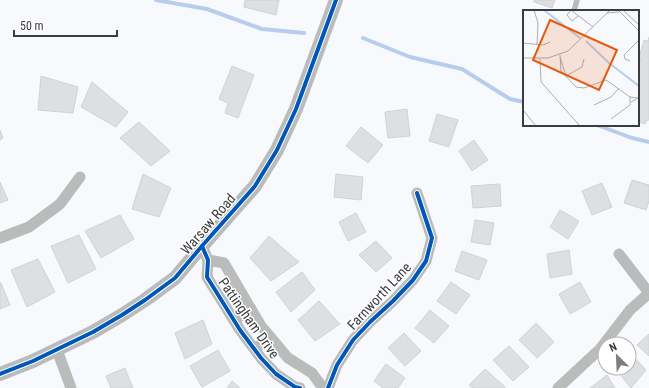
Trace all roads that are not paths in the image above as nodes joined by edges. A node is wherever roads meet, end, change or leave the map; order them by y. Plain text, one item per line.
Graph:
1 (336, 0) edge
2 (577, 0) edge
3 (574, 10) edge
4 (80, 177) dead end
5 (417, 194) dead end
6 (0, 238) edge
7 (202, 246) junction
8 (619, 254) dead end
9 (208, 260) junction
10 (649, 293) edge
11 (252, 310) junction
12 (234, 320) junction
13 (270, 337) junction
14 (57, 350) junction
15 (255, 350) junction
16 (0, 374) edge
17 (71, 388) edge
18 (300, 388) edge
19 (323, 388) edge
20 (328, 388) edge
21 (558, 388) edge

1 - 7 street, Warsaw Road
2 - 3 lane
4 - 6 street
5 - 20 street, Farnworth Lane
7 - 9 street, Pattingham Drive
7 - 14 street, Warsaw Road
8 - 10 street
9 - 11 street, Pattingham Drive
9 - 12 street, Pattingham Drive
10 - 21 street
11 - 12 street
11 - 13 street, Pattingham Drive
12 - 15 street, Pattingham Drive
13 - 15 street
13 - 19 street, Pattingham Drive
14 - 16 street, Warsaw Road
14 - 17 street
15 - 18 street, Pattingham Drive

